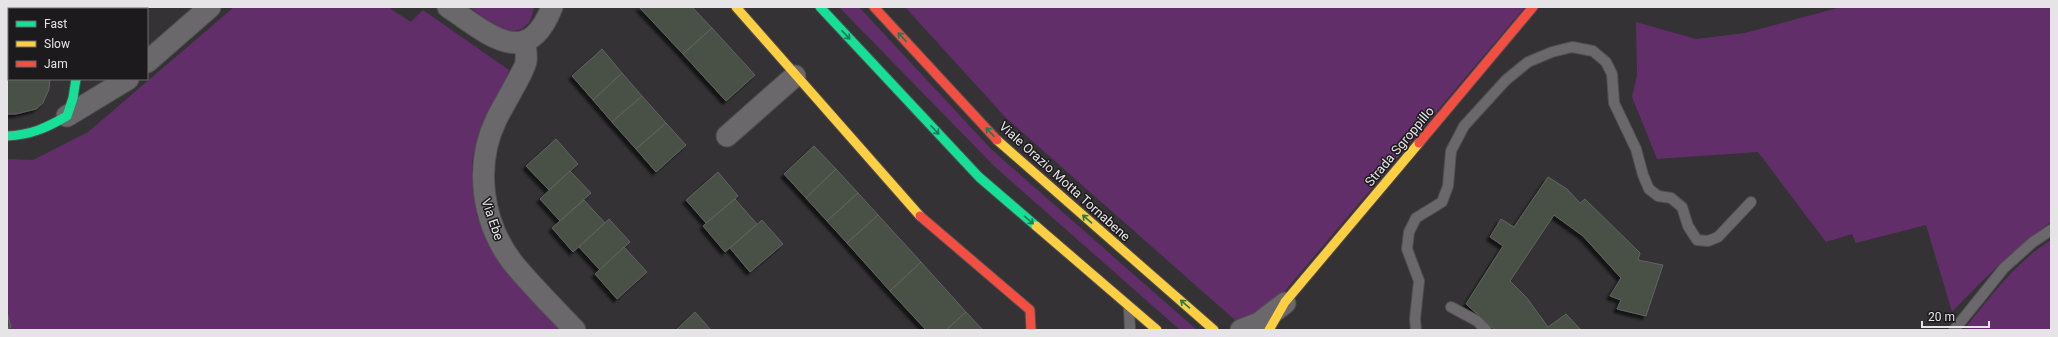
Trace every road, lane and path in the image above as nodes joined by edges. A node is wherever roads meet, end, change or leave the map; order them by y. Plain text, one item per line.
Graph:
1 (210, 7) edge
2 (448, 7) edge
3 (552, 7) edge
4 (736, 7) edge
5 (820, 7) edge
6 (874, 7) edge
7 (1533, 7) edge
8 (525, 42) junction
9 (148, 61) edge
10 (795, 76) junction
11 (76, 80) edge
12 (126, 80) edge
13 (66, 116) junction
14 (7, 136) edge
15 (727, 136) dead end
16 (1751, 202) dead end
17 (2051, 230) edge
18 (1285, 302) junction
19 (1129, 307) junction
20 (1451, 307) dead end
21 (1207, 324) edge
22 (575, 330) edge
23 (1031, 330) edge
24 (1130, 330) edge
25 (1156, 330) edge
26 (1230, 330) edge
27 (1241, 330) edge
28 (1269, 330) edge
29 (1416, 330) edge
30 (1486, 330) edge
31 (1954, 330) edge

1 - 9 street
2 - 8 street
3 - 8 street
4 - 10 main road
5 -> 19 main road
21 -> 6 main road, Viale Orazio Motta Tornabene
7 - 18 main road, Strada Sgroppillo
8 - 22 street, Via Ebe
10 - 15 street
10 - 23 main road
11 - 13 main road
12 - 13 street
13 - 14 main road
16 - 29 lane
17 - 31 lane
18 - 27 street
18 - 28 main road, Strada Sgroppillo
19 - 24 lane
19 - 25 main road
20 - 30 lane
21 - 26 street

